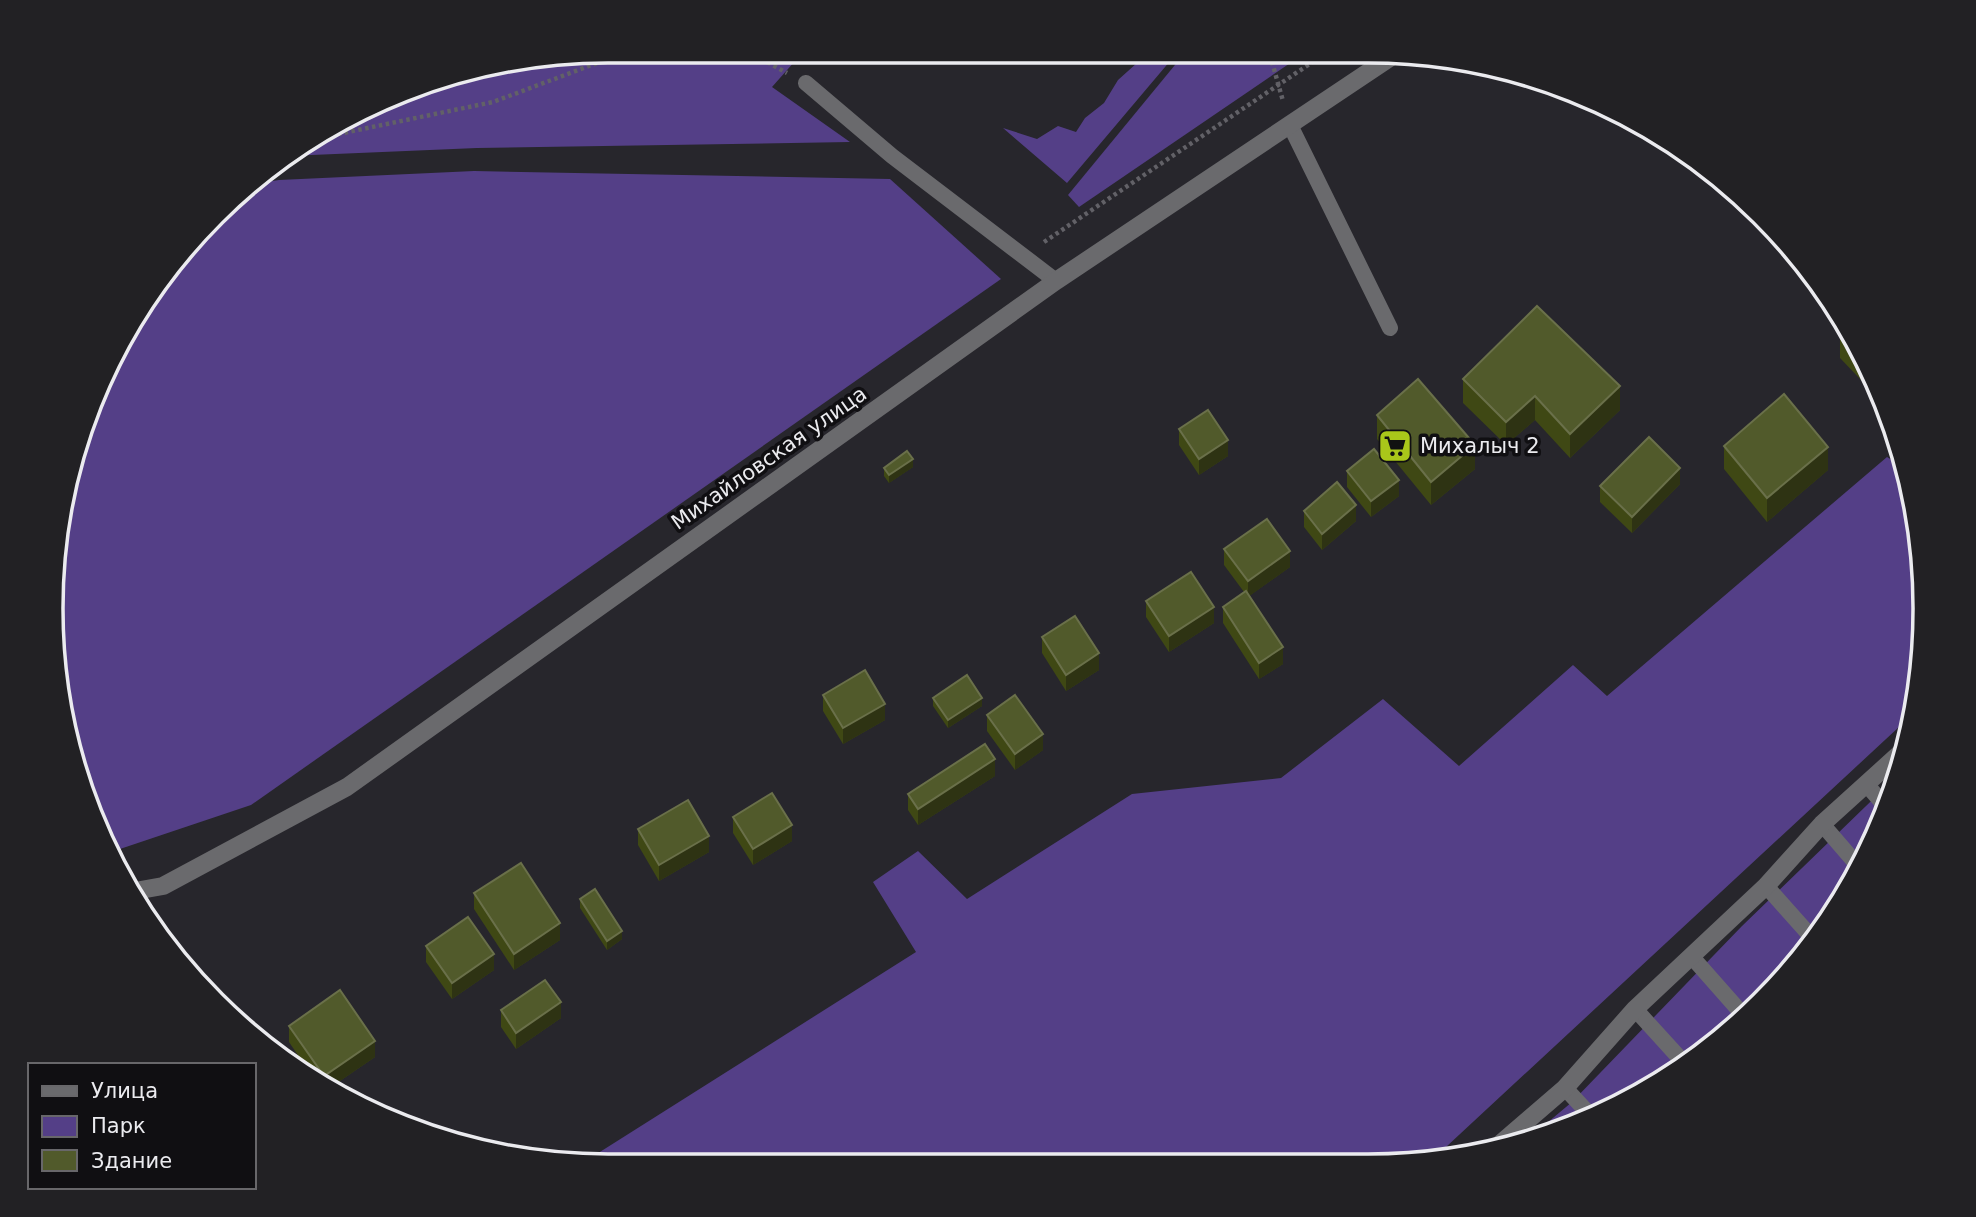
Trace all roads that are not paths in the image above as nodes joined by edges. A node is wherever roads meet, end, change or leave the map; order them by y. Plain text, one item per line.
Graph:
1 (1382, 63) edge
2 (806, 83) road end
3 (1290, 125) junction
4 (1056, 281) junction
5 (1391, 328) dead end
6 (1890, 763) edge
7 (1867, 785) junction
8 (1878, 798) edge
9 (1822, 824) junction
10 (1852, 859) edge
11 (163, 886) junction
12 (1766, 886) junction
13 (141, 890) edge
14 (148, 901) edge
15 (1807, 932) edge
16 (1692, 957) junction
17 (1635, 1009) junction
18 (1738, 1009) edge
19 (1678, 1057) edge
20 (1565, 1088) junction
21 (1584, 1109) edge
22 (1514, 1133) edge

1 - 3 street, Михайловская улица
2 - 4 lane
3 - 4 street, Михайловская улица
3 - 5 lane
4 - 11 street, Михайловская улица
6 - 7 street
7 - 8 lane
7 - 9 street
9 - 10 lane
9 - 12 street
11 - 13 street, Михайловская улица
11 - 14 street, Михайловская улица
12 - 15 lane
12 - 16 street
16 - 17 street
16 - 18 lane
17 - 19 lane
17 - 20 street
20 - 21 lane
20 - 22 street

